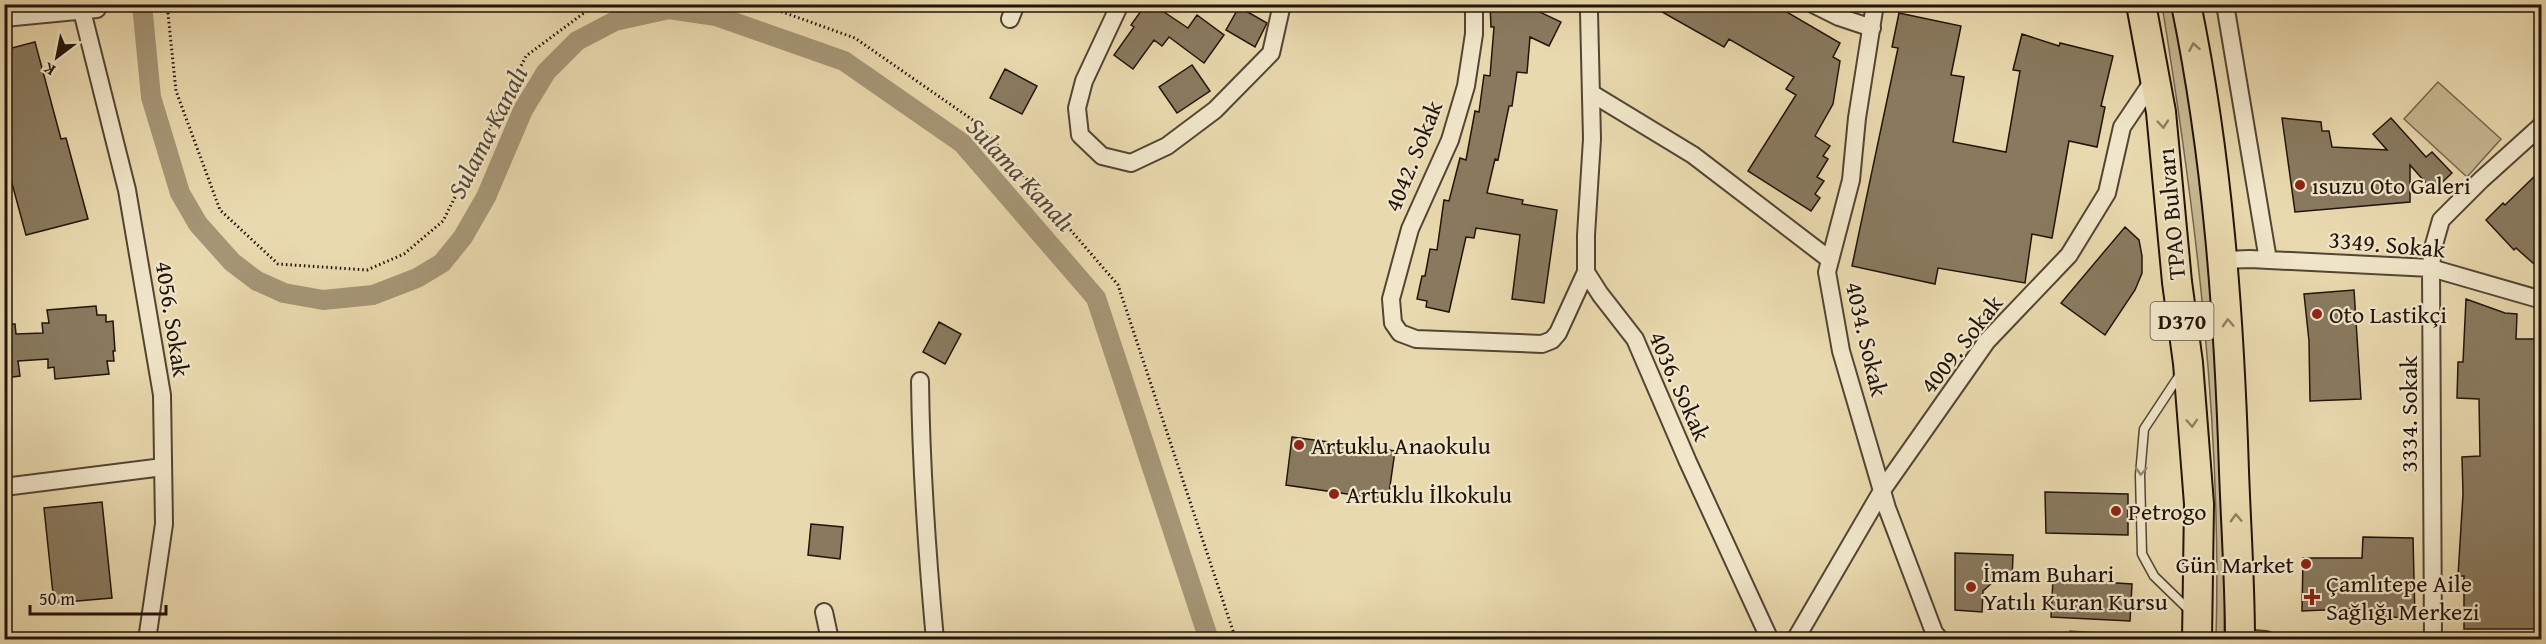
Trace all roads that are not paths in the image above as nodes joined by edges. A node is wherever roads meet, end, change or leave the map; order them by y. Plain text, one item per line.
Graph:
1 (1120, 4) edge
2 (1282, 4) edge
3 (1474, 4) edge
4 (1591, 4) edge
5 (1813, 4) edge
6 (1875, 4) edge
7 (2141, 4) edge
8 (2186, 4) edge
9 (2224, 4) edge
10 (4, 18) edge
11 (1872, 28) junction
12 (2155, 78) junction
13 (1591, 93) junction
14 (2541, 125) edge
15 (1829, 259) junction
16 (2224, 260) junction
17 (2268, 260) junction
18 (2431, 268) junction
19 (1586, 272) junction
20 (2541, 300) edge
21 (2188, 363) junction
22 (920, 381) dead end
23 (163, 467) junction
24 (4, 487) edge
25 (1883, 489) junction
26 (824, 612) dead end
27 (2198, 629) edge
28 (147, 639) edge
29 (830, 639) edge
30 (935, 639) edge
31 (1770, 639) edge
32 (1795, 639) edge
33 (1940, 639) edge
34 (2248, 639) edge
35 (2433, 639) edge

1 - 2 street
3 - 19 street, 4042. Sokak
4 - 13 street
5 - 11 street
6 - 11 street, 4034. Sokak
7 - 12 highway, TPAO Bulvarı / D370
16 -> 8 highway, TPAO Bulvarı / D370
9 - 17 street
10 - 23 street, 4056. Sokak
11 - 15 street, 4034. Sokak
12 -> 21 highway, TPAO Bulvarı / D370
12 - 25 street, 4009. Sokak
13 - 15 street
13 - 19 street
14 - 18 street, 3334. Sokak
15 - 25 street, 4034. Sokak
16 - 17 street, 3349. Sokak
34 -> 16 highway, TPAO Bulvarı / D370
17 - 18 street, 3349. Sokak
18 - 20 street, 3349. Sokak
18 - 35 street, 3334. Sokak
19 - 31 street, 4036. Sokak
21 -> 27 highway, TPAO Bulvarı / D370
21 -> 27 lane
22 - 30 street
23 - 24 street
23 - 28 street, 4056. Sokak
25 - 32 street, 4009. Sokak
25 - 33 street, 4034. Sokak
26 - 29 street

